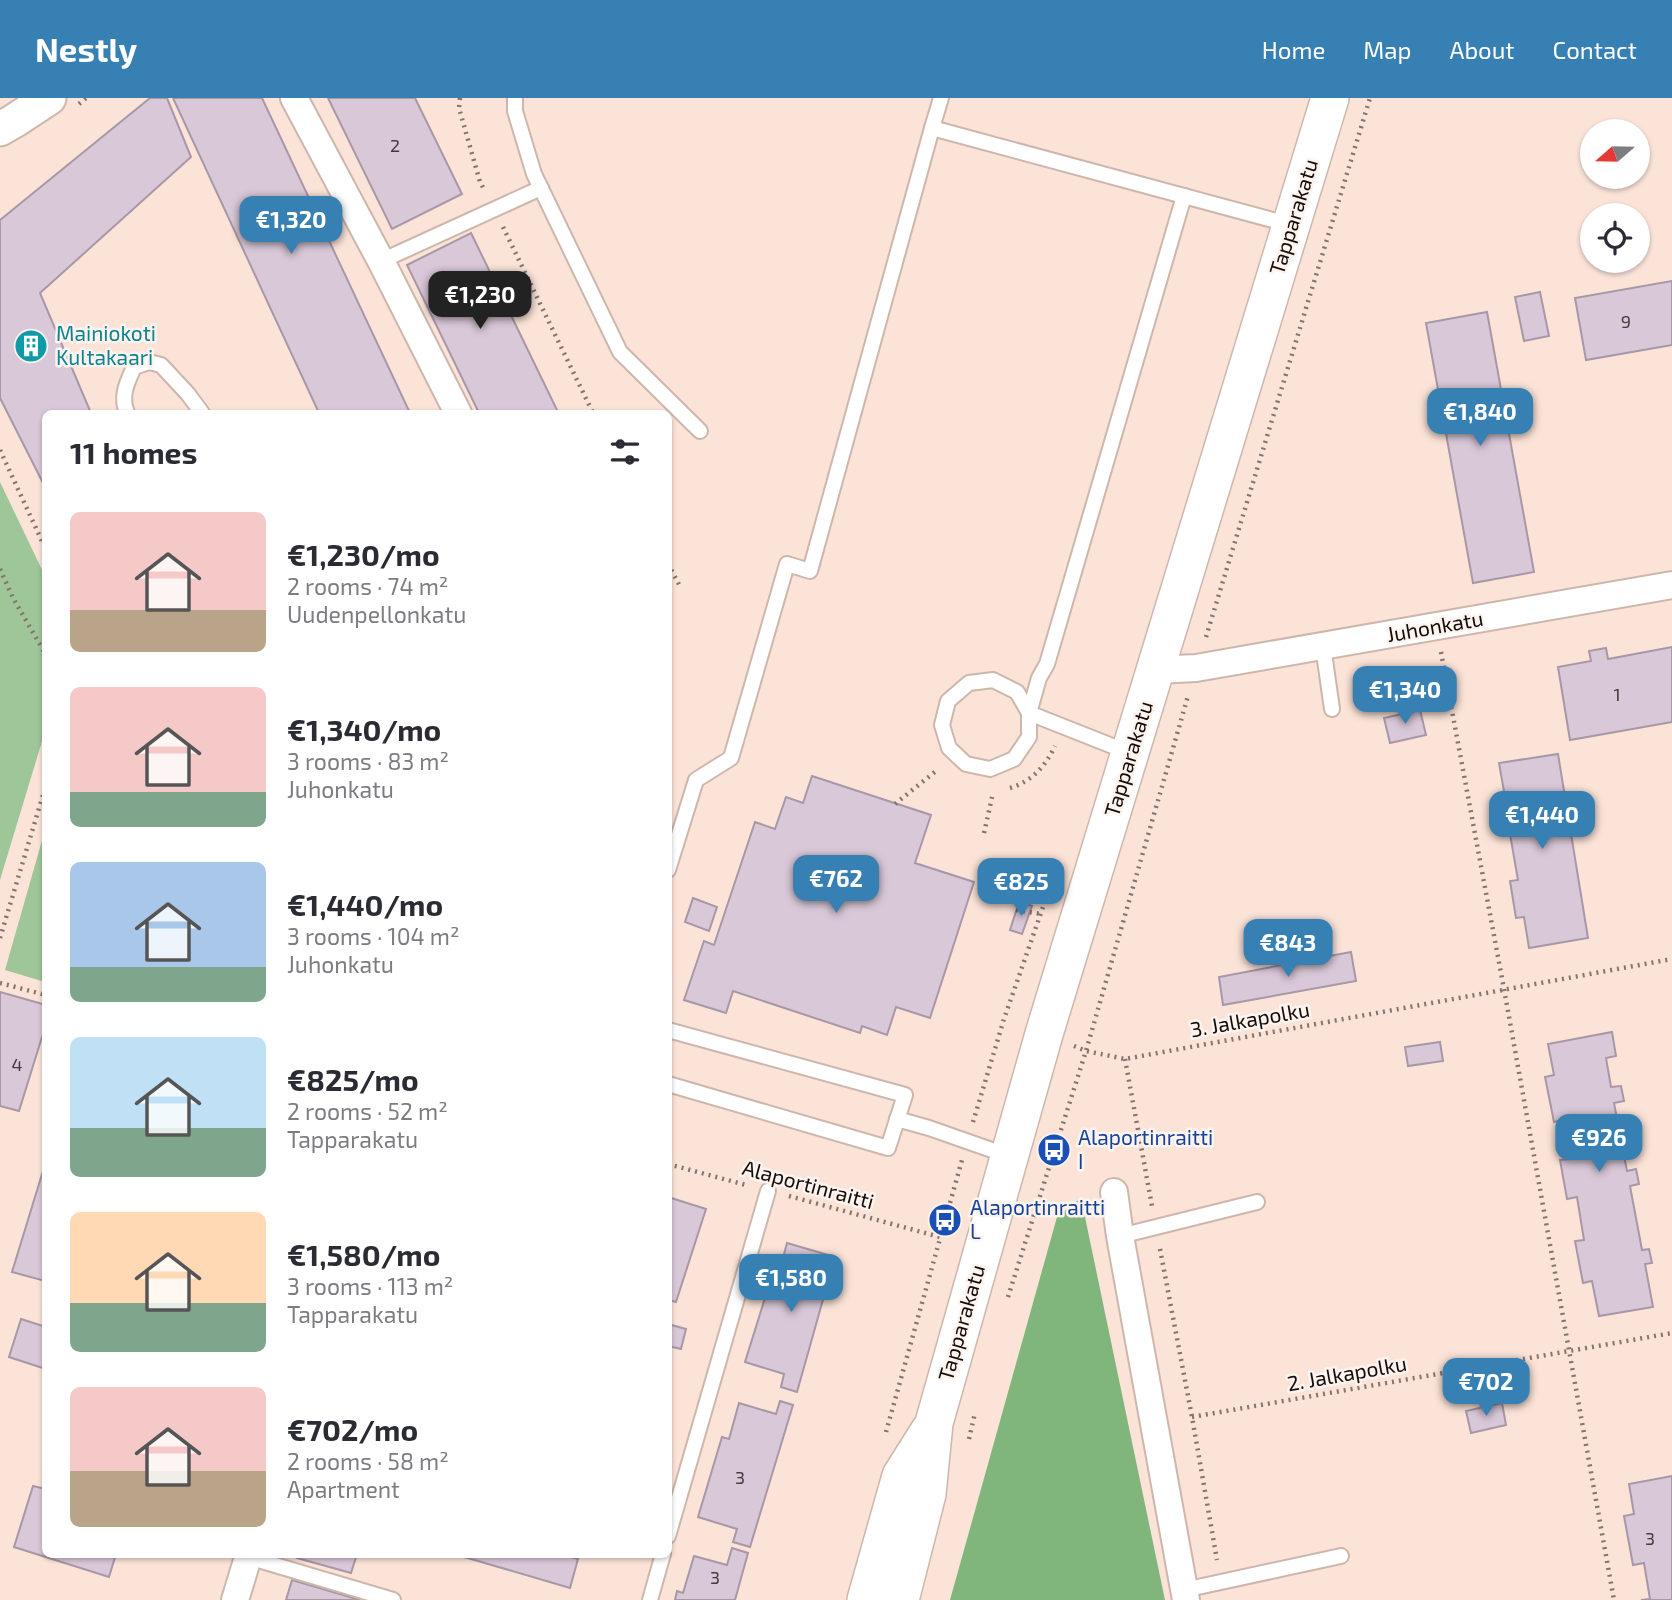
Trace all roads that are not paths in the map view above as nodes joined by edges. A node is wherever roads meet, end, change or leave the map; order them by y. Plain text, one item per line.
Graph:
1 (49, 98) edge
2 (294, 98) edge
3 (515, 98) edge
4 (941, 98) edge
5 (1330, 98) edge
6 (0, 128) edge
7 (932, 128) junction
8 (541, 188) junction
9 (1184, 196) junction
10 (1292, 225) junction
11 (382, 261) junction
12 (126, 410) edge
13 (200, 410) edge
14 (456, 410) edge
15 (700, 431) dead end
16 (1672, 585) edge
17 (1324, 646) junction
18 (1156, 670) junction
19 (1332, 709) dead end
20 (1029, 713) junction
21 (1131, 754) junction
22 (672, 857) edge
23 (672, 1031) edge
24 (672, 1085) edge
25 (897, 1119) junction
26 (1009, 1156) junction
27 (768, 1191) road end
28 (1114, 1192) dead end
29 (1257, 1202) dead end
30 (1120, 1236) junction
31 (934, 1423) junction
32 (672, 1522) edge
33 (1341, 1556) dead end
34 (248, 1558) edge
35 (259, 1558) edge
36 (662, 1558) edge
37 (1185, 1595) edge
38 (236, 1600) edge
39 (393, 1600) edge
40 (650, 1600) edge
41 (866, 1600) edge
42 (900, 1600) edge

1 - 6 street
2 - 11 street
3 - 8 lane
4 - 7 lane
5 - 10 main road, Tapparakatu
7 - 9 lane
7 - 22 lane
8 - 11 lane
8 - 15 lane
9 - 10 lane
9 - 20 lane
10 - 18 main road, Tapparakatu
11 - 14 street
12 - 13 lane
16 - 17 street, Juhonkatu
17 - 18 street, Juhonkatu
17 - 19 lane
18 - 21 main road, Tapparakatu
20 - 20 lane
20 - 21 lane
21 - 26 main road, Tapparakatu
23 - 25 lane
24 - 25 lane
25 - 26 lane
26 - 31 main road, Tapparakatu
27 - 32 lane
28 - 30 street
29 - 30 lane
30 - 37 street
31 - 41 main road, Tapparakatu
31 - 42 main road, Tapparakatu
33 - 37 lane
34 - 38 street
35 - 39 lane
36 - 40 lane

